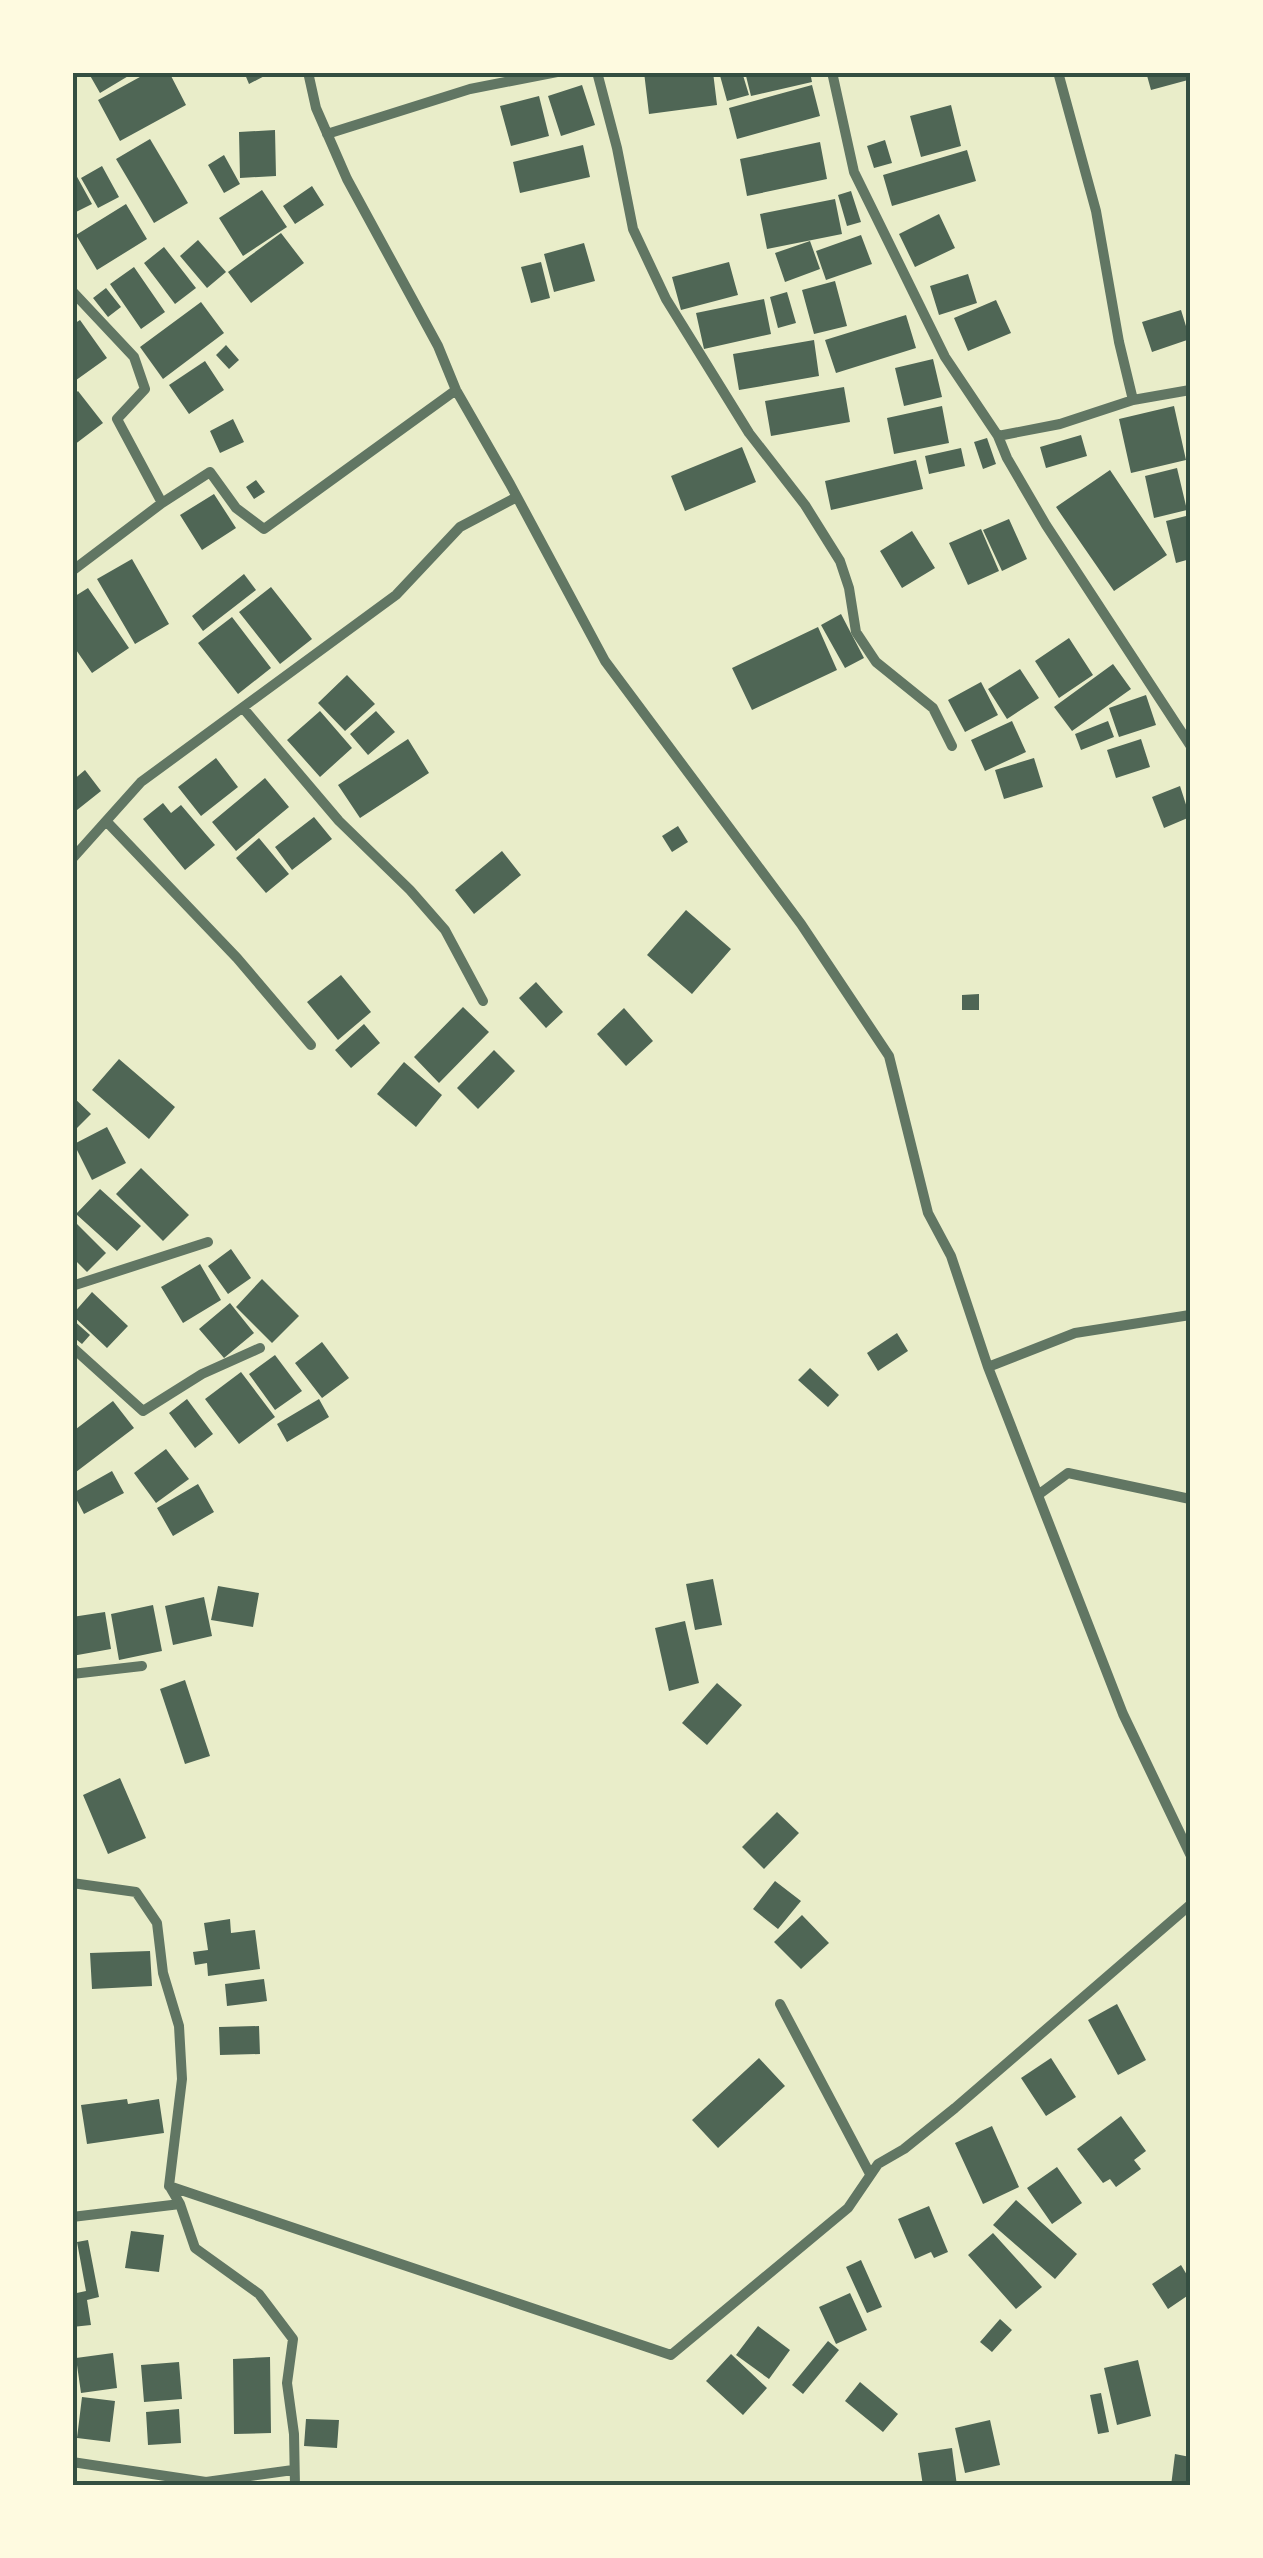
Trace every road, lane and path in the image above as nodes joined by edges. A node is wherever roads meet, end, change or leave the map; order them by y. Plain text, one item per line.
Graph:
1 (308, 72) edge
2 (557, 72) edge
3 (597, 72) edge
4 (832, 72) edge
5 (1058, 72) edge
6 (327, 134) junction
7 (72, 291) edge
8 (456, 390) junction
9 (1190, 390) edge
10 (1133, 400) junction
11 (998, 436) junction
12 (516, 498) junction
13 (162, 504) junction
14 (72, 571) edge
15 (242, 708) junction
16 (952, 746) dead end
17 (1190, 746) edge
18 (108, 823) junction
19 (72, 859) edge
20 (483, 1000) dead end
21 (311, 1045) dead end
22 (208, 1242) dead end
23 (72, 1286) edge
24 (1190, 1315) edge
25 (72, 1347) edge
26 (260, 1348) dead end
27 (988, 1368) junction
28 (1038, 1495) junction
29 (1190, 1499) edge
30 (142, 1666) dead end
31 (72, 1674) edge
32 (1190, 1854) edge
33 (72, 1883) edge
34 (1190, 1905) edge
35 (780, 2004) dead end
36 (870, 2174) junction
37 (169, 2186) junction
38 (180, 2204) junction
39 (72, 2217) edge
40 (72, 2462) edge
41 (293, 2470) junction
42 (295, 2486) edge

1 - 6 street
2 - 6 street
3 - 16 street
4 - 11 street
5 - 10 street
6 - 8 street
7 - 13 street
8 - 12 street
8 - 13 street
9 - 10 street
10 - 11 street
11 - 17 street
12 - 15 street
12 - 27 street
13 - 14 street
15 - 18 street
15 - 20 street
18 - 19 street
18 - 21 street
22 - 23 street
24 - 27 street
25 - 26 street
27 - 28 street
28 - 29 street
28 - 32 street
30 - 31 street
33 - 37 street
34 - 36 street
35 - 36 street
36 - 37 street
37 - 38 street
38 - 39 street
38 - 41 street
40 - 41 street
41 - 42 street

